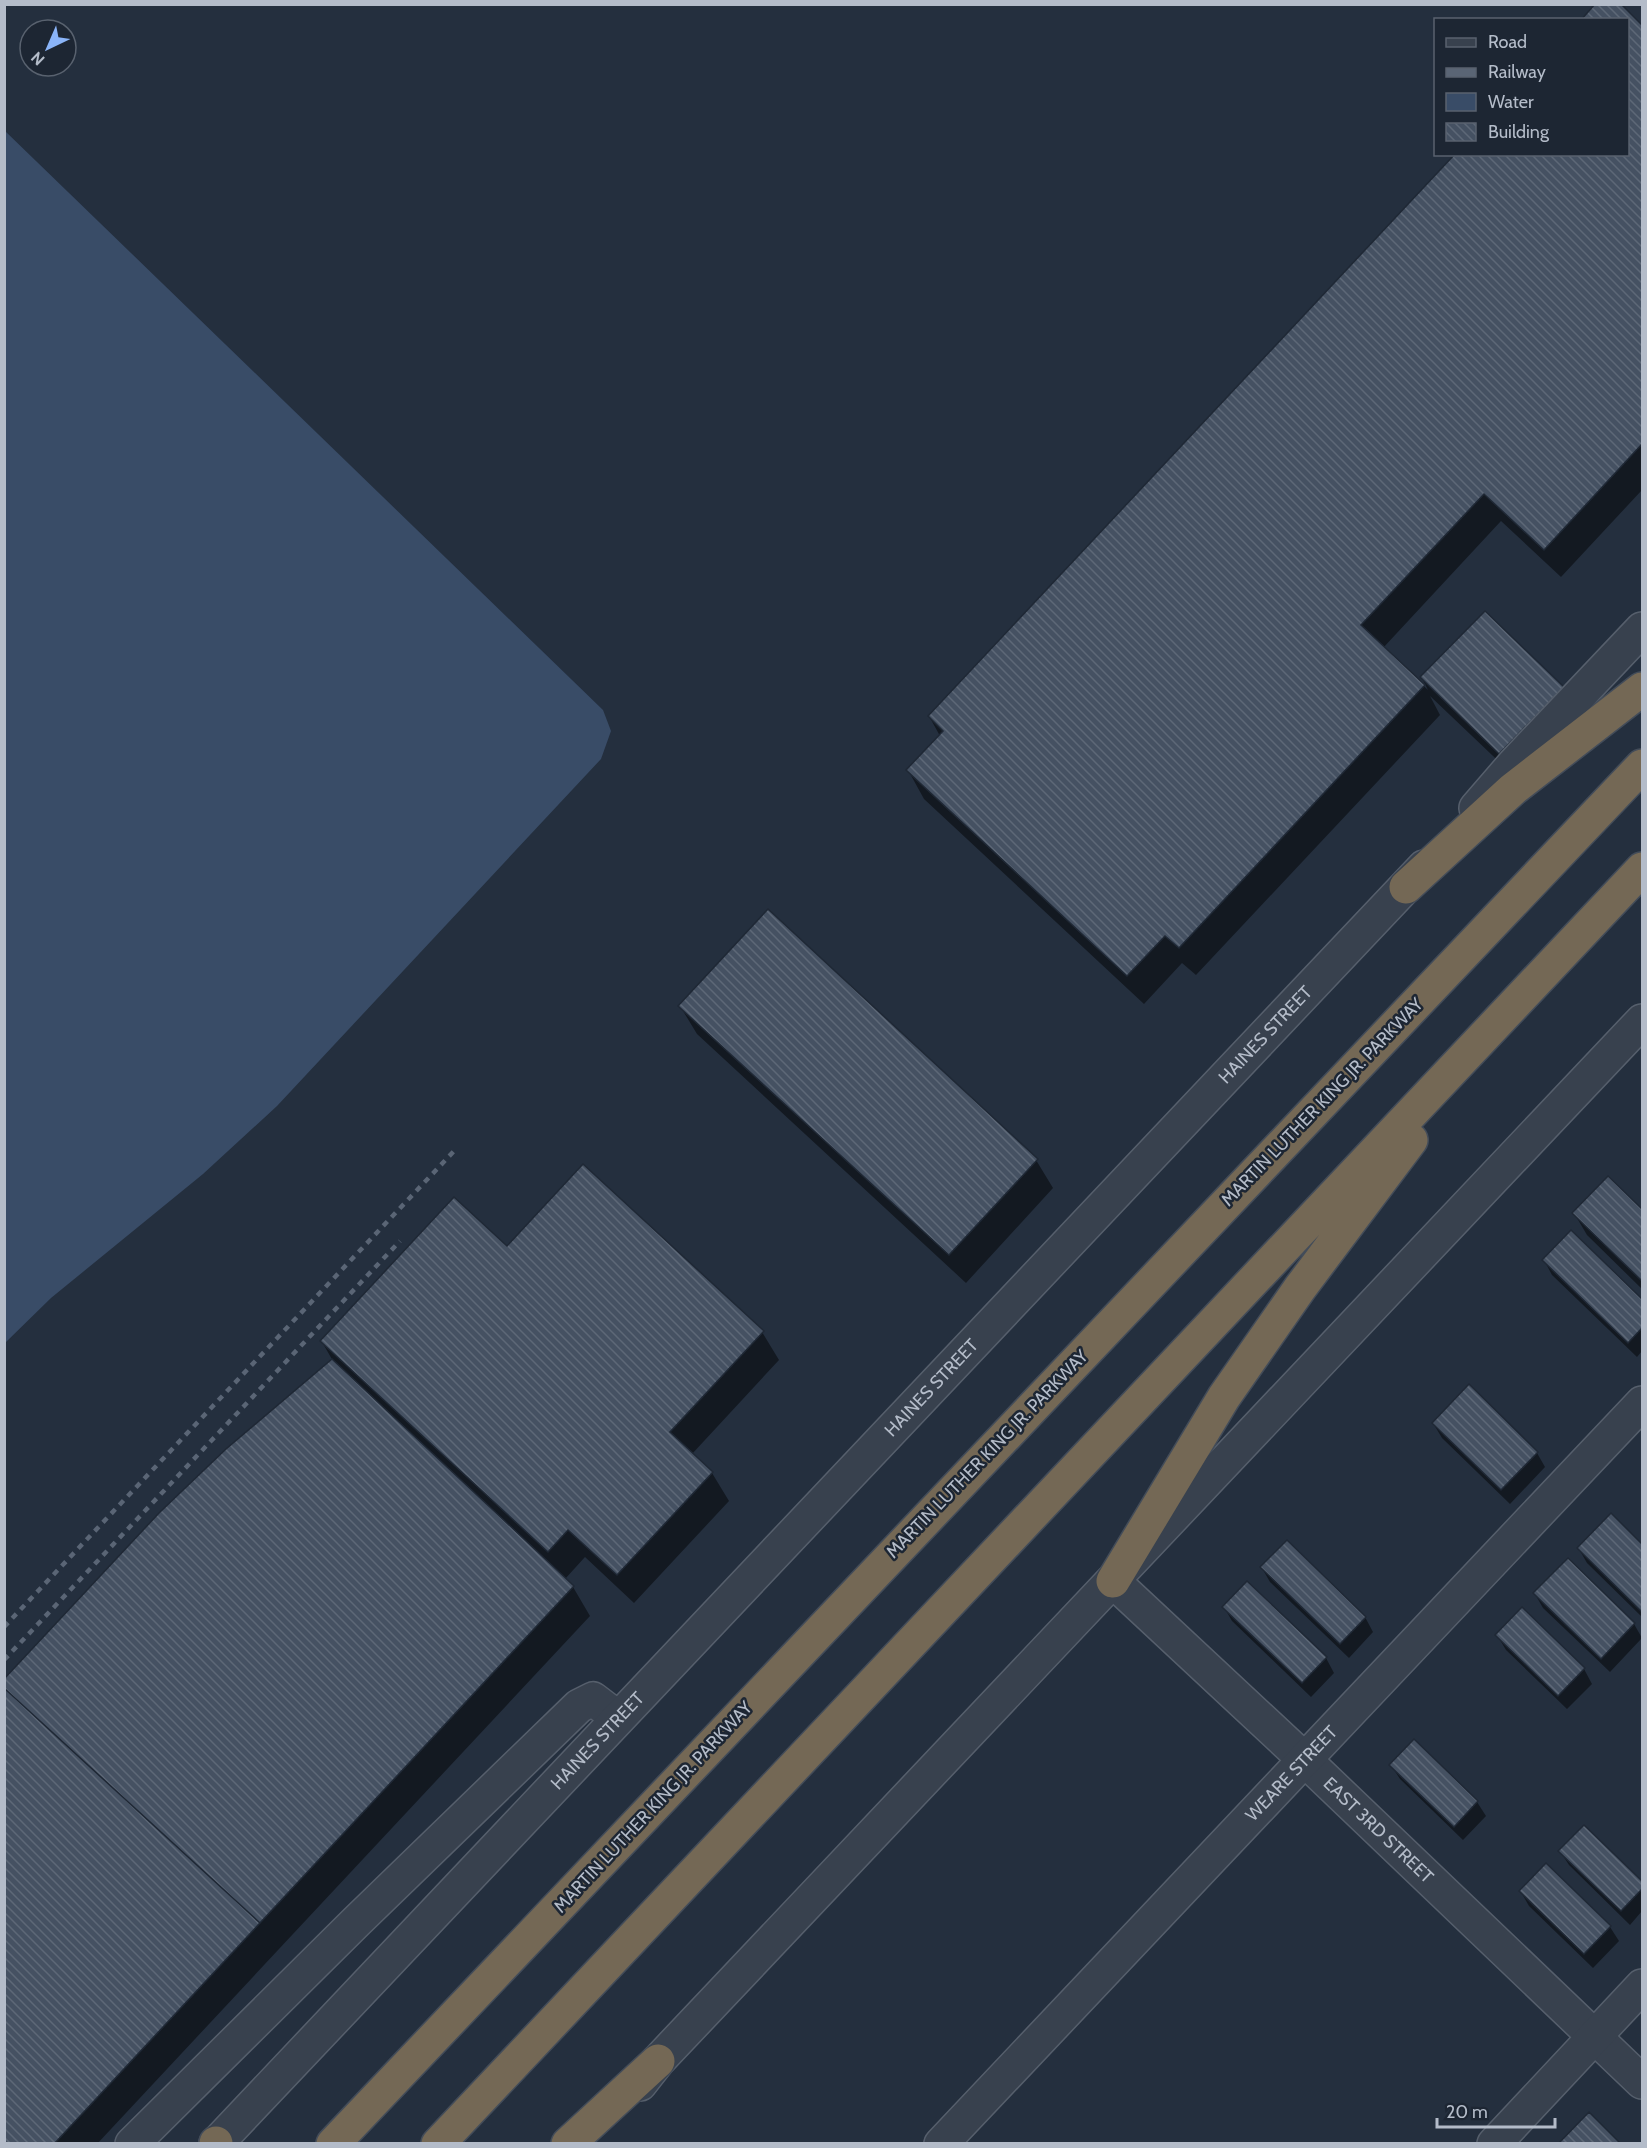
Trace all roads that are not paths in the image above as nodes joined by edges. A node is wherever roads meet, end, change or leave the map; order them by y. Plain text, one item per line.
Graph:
1 (1642, 629) edge
2 (1642, 689) edge
3 (1642, 766) edge
4 (1642, 869) edge
5 (1406, 887) junction
6 (1509, 1010) junction
7 (1642, 1021) edge
8 (1642, 1403) edge
9 (1113, 1581) junction
10 (618, 1718) junction
11 (1305, 1760) junction
12 (1642, 1986) edge
13 (1595, 2038) junction
14 (658, 2061) junction
15 (1642, 2082) edge
16 (216, 2143) edge
17 (132, 2144) edge
18 (333, 2144) edge
19 (438, 2144) edge
20 (568, 2144) edge
21 (591, 2144) edge
22 (941, 2144) edge
23 (1494, 2144) edge

1 - 5 street, HAINES STREET
2 - 5 highway
3 - 18 highway, MARTIN LUTHER KING JR. PARKWAY
4 - 6 highway
5 - 10 street, HAINES STREET
6 - 9 highway
6 - 19 highway
7 - 9 street
8 - 11 street, WEARE STREET
9 - 11 street, EAST 3RD STREET
9 - 14 street
10 - 16 street, HAINES STREET
10 - 17 street
11 - 13 street, EAST 3RD STREET
11 - 22 street, WEARE STREET
12 - 13 street
13 - 15 street, EAST 3RD STREET
13 - 23 street
14 - 20 highway
14 - 21 street

